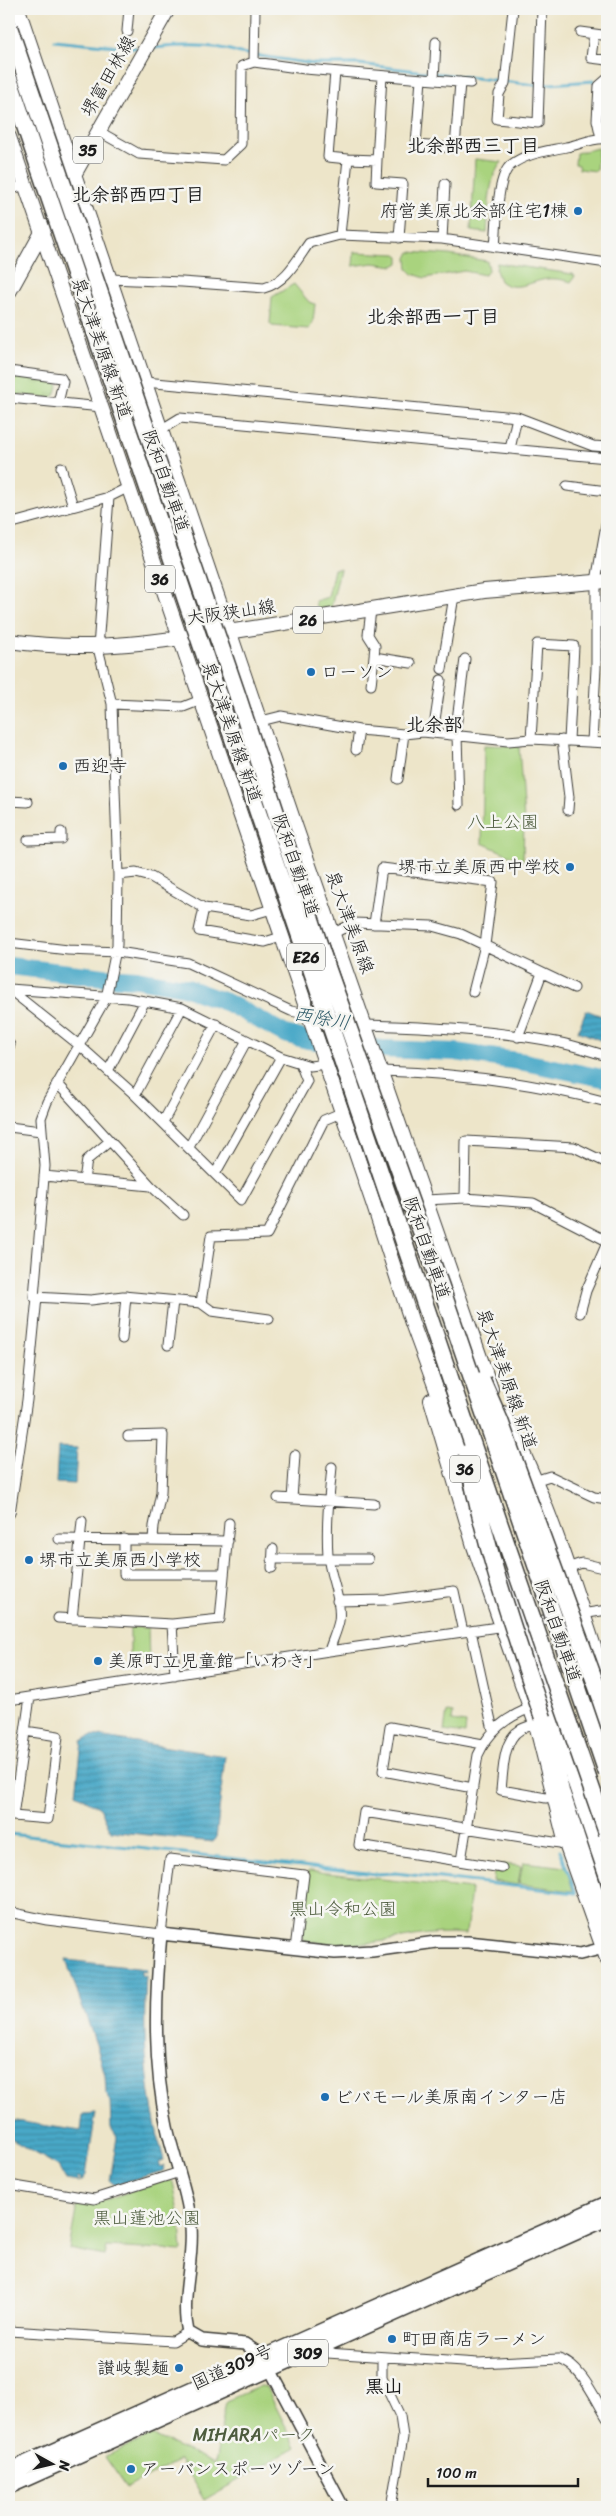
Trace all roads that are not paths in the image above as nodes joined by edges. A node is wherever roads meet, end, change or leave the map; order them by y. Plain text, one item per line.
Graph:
1 (129, 9) edge
2 (168, 9) edge
3 (255, 9) edge
4 (513, 9) edge
5 (542, 9) edge
6 (19, 10) edge
7 (9, 27) edge
8 (127, 31) dead end
9 (580, 32) dead end
10 (436, 42) dead end
11 (35, 60) junction
12 (607, 60) edge
13 (254, 62) junction
14 (9, 64) edge
15 (335, 72) junction
16 (382, 76) junction
17 (435, 76) junction
18 (9, 79) edge
19 (421, 79) junction
20 (607, 79) edge
21 (460, 82) junction
22 (470, 83) dead end
23 (603, 103) edge
24 (98, 131) junction
25 (9, 137) edge
26 (604, 138) edge
27 (348, 159) junction
28 (377, 160) junction
29 (74, 175) junction
30 (445, 184) dead end
31 (25, 185) junction
32 (9, 190) edge
33 (42, 231) junction
34 (340, 235) junction
35 (400, 238) junction
36 (442, 239) junction
37 (495, 247) junction
38 (607, 263) edge
39 (110, 279) junction
40 (9, 292) edge
41 (9, 371) edge
42 (145, 382) junction
43 (9, 398) edge
44 (58, 403) junction
45 (102, 407) junction
46 (517, 417) junction
47 (162, 429) junction
48 (607, 447) edge
49 (510, 449) junction
50 (607, 458) edge
51 (61, 467) dead end
52 (567, 486) dead end
53 (128, 487) junction
54 (607, 491) edge
55 (109, 497) junction
56 (73, 506) junction
57 (607, 519) edge
58 (9, 524) edge
59 (602, 581) edge
60 (454, 596) junction
61 (370, 610) junction
62 (230, 631) junction
63 (181, 638) junction
64 (9, 641) edge
65 (98, 648) junction
66 (374, 657) junction
67 (465, 659) dead end
68 (410, 663) dead end
69 (442, 670) dead end
70 (441, 680) dead end
71 (371, 685) dead end
72 (201, 700) junction
73 (112, 704) junction
74 (261, 721) junction
75 (359, 730) junction
76 (433, 733) junction
77 (404, 734) junction
78 (456, 735) junction
79 (531, 739) junction
80 (566, 740) junction
81 (592, 742) junction
82 (607, 743) edge
83 (356, 750) dead end
84 (398, 779) dead end
85 (9, 801) edge
86 (28, 802) dead end
87 (459, 805) dead end
88 (568, 810) dead end
89 (296, 828) joint
90 (61, 832) dead end
91 (28, 840) dead end
92 (118, 875) junction
93 (204, 908) junction
94 (272, 909) junction
95 (374, 924) junction
96 (334, 932) junction
97 (281, 937) junction
98 (9, 943) edge
99 (485, 946) junction
100 (116, 952) junction
101 (542, 973) junction
102 (574, 988) dead end
103 (9, 989) edge
104 (473, 992) dead end
105 (106, 998) junction
106 (144, 1001) junction
107 (182, 1008) junction
108 (310, 1019) junction
109 (216, 1024) junction
110 (367, 1026) junction
111 (518, 1036) junction
112 (247, 1040) junction
113 (79, 1045) junction
114 (607, 1056) edge
115 (280, 1057) junction
116 (325, 1062) junction
117 (300, 1063) junction
118 (381, 1069) junction
119 (108, 1071) junction
120 (57, 1083) junction
121 (135, 1095) junction
122 (607, 1102) edge
123 (343, 1112) junction
124 (163, 1122) junction
125 (9, 1127) edge
126 (41, 1131) junction
127 (110, 1141) junction
128 (189, 1147) junction
129 (607, 1163) edge
130 (215, 1174) junction
131 (44, 1176) junction
132 (84, 1180) junction
133 (151, 1186) junction
134 (465, 1198) junction
135 (425, 1200) junction
136 (377, 1214) junction
137 (183, 1215) dead end
138 (607, 1242) edge
139 (441, 1286) junction
140 (126, 1296) junction
141 (37, 1297) junction
142 (173, 1301) junction
143 (201, 1303) junction
144 (580, 1313) dead end
145 (269, 1319) dead end
146 (412, 1323) junction
147 (122, 1339) dead end
148 (168, 1345) dead end
149 (493, 1395) junction
150 (457, 1399) junction
151 (128, 1436) dead end
152 (295, 1455) dead end
153 (332, 1467) dead end
154 (534, 1482) junction
155 (278, 1498) dead end
156 (292, 1499) junction
157 (607, 1499) edge
158 (328, 1502) junction
159 (374, 1504) dead end
160 (10, 1513) edge
161 (82, 1521) dead end
162 (229, 1524) dead end
163 (59, 1539) dead end
164 (80, 1539) junction
165 (124, 1539) junction
166 (153, 1540) junction
167 (228, 1541) junction
168 (273, 1549) dead end
169 (328, 1559) junction
170 (368, 1559) dead end
171 (567, 1568) junction
172 (607, 1569) edge
173 (224, 1574) junction
174 (337, 1601) junction
175 (607, 1610) edge
176 (583, 1614) junction
177 (565, 1617) junction
178 (58, 1618) dead end
179 (72, 1619) junction
180 (172, 1624) junction
181 (522, 1624) junction
182 (501, 1627) junction
183 (467, 1631) junction
184 (329, 1651) junction
185 (175, 1675) junction
186 (604, 1692) edge
187 (30, 1697) junction
188 (9, 1700) edge
189 (607, 1716) edge
190 (536, 1717) junction
191 (493, 1730) junction
192 (25, 1731) junction
193 (483, 1744) junction
194 (607, 1744) edge
195 (607, 1773) edge
196 (473, 1788) junction
197 (553, 1796) junction
198 (467, 1829) junction
199 (607, 1833) edge
200 (566, 1844) junction
201 (461, 1861) junction
202 (502, 1868) dead end
203 (607, 1877) edge
204 (607, 1904) edge
205 (9, 1912) edge
206 (607, 1930) edge
207 (161, 1934) junction
208 (295, 1949) junction
209 (605, 1954) edge
210 (180, 2172) junction
211 (9, 2185) edge
212 (607, 2204) edge
213 (607, 2218) edge
214 (9, 2330) edge
215 (188, 2332) junction
216 (310, 2352) junction
217 (382, 2358) junction
218 (267, 2363) junction
219 (607, 2418) edge
220 (9, 2471) edge
221 (9, 2486) edge
222 (343, 2507) edge
223 (391, 2507) edge

1 - 8 street
2 - 24 main road, 堺富田林線 / 35
3 - 13 street
4 - 5 street
6 - 11 main road, 泉大津美原線 新道
7 - 139 highway, 阪和自動車道 / E26, bridge
9 - 12 street
10 - 17 street
11 - 14 main road
11 - 29 main road, 泉大津美原線 新道
13 - 15 street
13 - 24 street
15 - 16 street
15 - 27 street
16 - 19 street
16 - 28 street
17 - 19 street
17 - 21 street
18 - 150 highway, 阪和自動車道 / E26, bridge
19 - 21 street
20 - 23 street
21 - 22 street
23 - 26 street
24 - 29 main road, 堺富田林線 / 35
25 - 31 main road, 泉大津美原線 新道 / 36
26 - 37 street
27 - 28 street
27 - 34 street
28 - 35 street
29 - 33 main road, 堺富田林線 / 35
29 - 39 main road, 泉大津美原線 新道
30 - 36 street
31 - 32 street
31 - 33 main road, 泉大津美原線 新道 / 36
33 - 40 main road, 堺富田林線 / 35
33 - 45 main road, 泉大津美原線 新道 / 36
34 - 35 street
34 - 39 street
35 - 36 street
36 - 37 street
37 - 38 street
39 - 42 main road, 泉大津美原線 新道
41 - 44 street
42 - 46 street
42 - 47 main road, 泉大津美原線 新道
43 - 44 street
44 - 45 street
45 - 53 main road, 泉大津美原線 新道 / 36
46 - 48 street
46 - 49 street
47 - 49 street
47 - 62 main road, 泉大津美原線 新道
49 - 50 street
51 - 56 street
52 - 54 street
53 - 55 street
53 - 63 main road, 泉大津美原線 新道 / 36
55 - 56 street
55 - 65 street
56 - 58 street
57 - 59 street
59 - 60 main road, 大阪狭山線 / 26
59 - 81 street
60 - 61 main road, 大阪狭山線 / 26
60 - 69 street
61 - 62 main road, 大阪狭山線 / 26
61 - 66 street
62 - 63 main road, 大阪狭山線 / 26
62 - 74 main road, 泉大津美原線 新道
63 - 65 main road, 大阪狭山線 / 26
63 - 72 main road, 泉大津美原線 新道 / 36
64 - 65 main road, 大阪狭山線 / 26
65 - 73 street
66 - 68 street
66 - 71 street
67 - 78 street
70 - 76 street
72 - 73 street
72 - 94 main road, 泉大津美原線 新道 / 36
73 - 92 street
74 - 75 street
74 - 89 main road, 泉大津美原線 新道
75 - 77 street
75 - 83 street
76 - 77 street
76 - 78 street
77 - 84 street
78 - 79 street
78 - 87 street
79 - 80 street
79 - 80 street
80 - 81 street
80 - 88 street
81 - 82 street
85 - 86 street
89 - 96 main road, 泉大津美原線
90 - 91 street
92 - 93 street
92 - 100 street
93 - 94 street
93 - 97 street
94 - 97 main road, 泉大津美原線 新道 / 36
95 - 96 street
95 - 99 street
95 - 99 street
96 - 110 main road, 泉大津美原線
97 - 108 main road, 泉大津美原線 新道 / 36
98 - 100 street
99 - 101 street
99 - 104 street
100 - 105 street
100 - 108 street
101 - 102 street
101 - 111 street
103 - 105 street
103 - 113 street
105 - 106 street
105 - 113 street
106 - 107 street
106 - 119 street
107 - 109 street
107 - 121 street
108 - 116 main road, 泉大津美原線 新道 / 36
109 - 112 street
109 - 124 street
110 - 111 street
110 - 118 main road, 泉大津美原線 新道
111 - 114 street
112 - 115 street
112 - 128 street
113 - 119 street
113 - 120 street
115 - 117 street
115 - 130 street
116 - 117 street
116 - 123 main road, 泉大津美原線 新道 / 36
117 - 130 street
118 - 122 street
118 - 135 main road, 泉大津美原線 新道
119 - 121 street
120 - 126 street
120 - 127 street
121 - 124 street
123 - 136 main road, 泉大津美原線 新道 / 36
123 - 143 street
124 - 128 street
125 - 126 street
126 - 131 street
127 - 132 street
127 - 133 street
128 - 130 street
129 - 134 street
131 - 132 street
131 - 141 street
132 - 133 street
133 - 137 street
134 - 135 street
134 - 138 street
135 - 136 street
135 - 149 main road, 泉大津美原線 新道
136 - 146 main road, 泉大津美原線 新道 / 36
138 - 144 street
139 - 186 highway, bridge
139 - 195 highway, 阪和自動車道 / E26, bridge
140 - 141 street
140 - 142 street
140 - 147 street
141 - 160 street
142 - 143 street
142 - 148 street
143 - 145 street
146 - 181 main road, 泉大津美原線 新道 / 36
146 - 182 main road, 36
149 - 154 main road
149 - 177 main road, 泉大津美原線 新道
150 - 190 highway, bridge
150 - 199 highway, 阪和自動車道 / E26, bridge
151 - 166 street
152 - 156 street
153 - 158 street
154 - 157 street
154 - 171 main road
155 - 156 street
156 - 158 street
158 - 159 street
158 - 169 street
161 - 164 street
162 - 167 street
163 - 164 street
164 - 165 street
164 - 179 street
165 - 166 street
165 - 173 street
166 - 167 street
167 - 173 street
168 - 169 street
169 - 170 street
169 - 174 street
171 - 172 street
171 - 176 main road
173 - 180 street
174 - 183 street
174 - 184 street
175 - 176 street
176 - 177 street
176 - 186 main road
177 - 181 street
177 - 194 main road, 泉大津美原線 新道
178 - 179 street
179 - 180 street
180 - 185 street
181 - 182 street
181 - 203 main road, 泉大津美原線 新道 / 36
182 - 183 street
182 - 190 main road, 36
183 - 184 street
183 - 191 street
184 - 185 street
185 - 187 street
186 - 189 highway
187 - 188 street
187 - 192 street
190 - 191 street
190 - 197 main road, 36
190 - 197 street
190 - 204 highway
190 - 206 highway
191 - 193 street
192 - 192 street
193 - 196 street
193 - 196 street
196 - 198 street
197 - 200 main road, 36
198 - 200 street
198 - 201 street
198 - 201 street
200 - 209 main road, 36
201 - 202 street
205 - 207 street
207 - 208 street
207 - 208 street
207 - 210 street
208 - 209 street
210 - 211 street
210 - 215 street
212 - 218 highway, 国道309号 / 309
213 - 216 highway, 国道309号 / 309
214 - 215 street
215 - 218 street
216 - 217 street
216 - 218 highway, 国道309号 / 309
217 - 219 street
217 - 223 street
218 - 220 highway, 国道309号 / 309
218 - 221 highway, 国道309号 / 309
218 - 222 street

